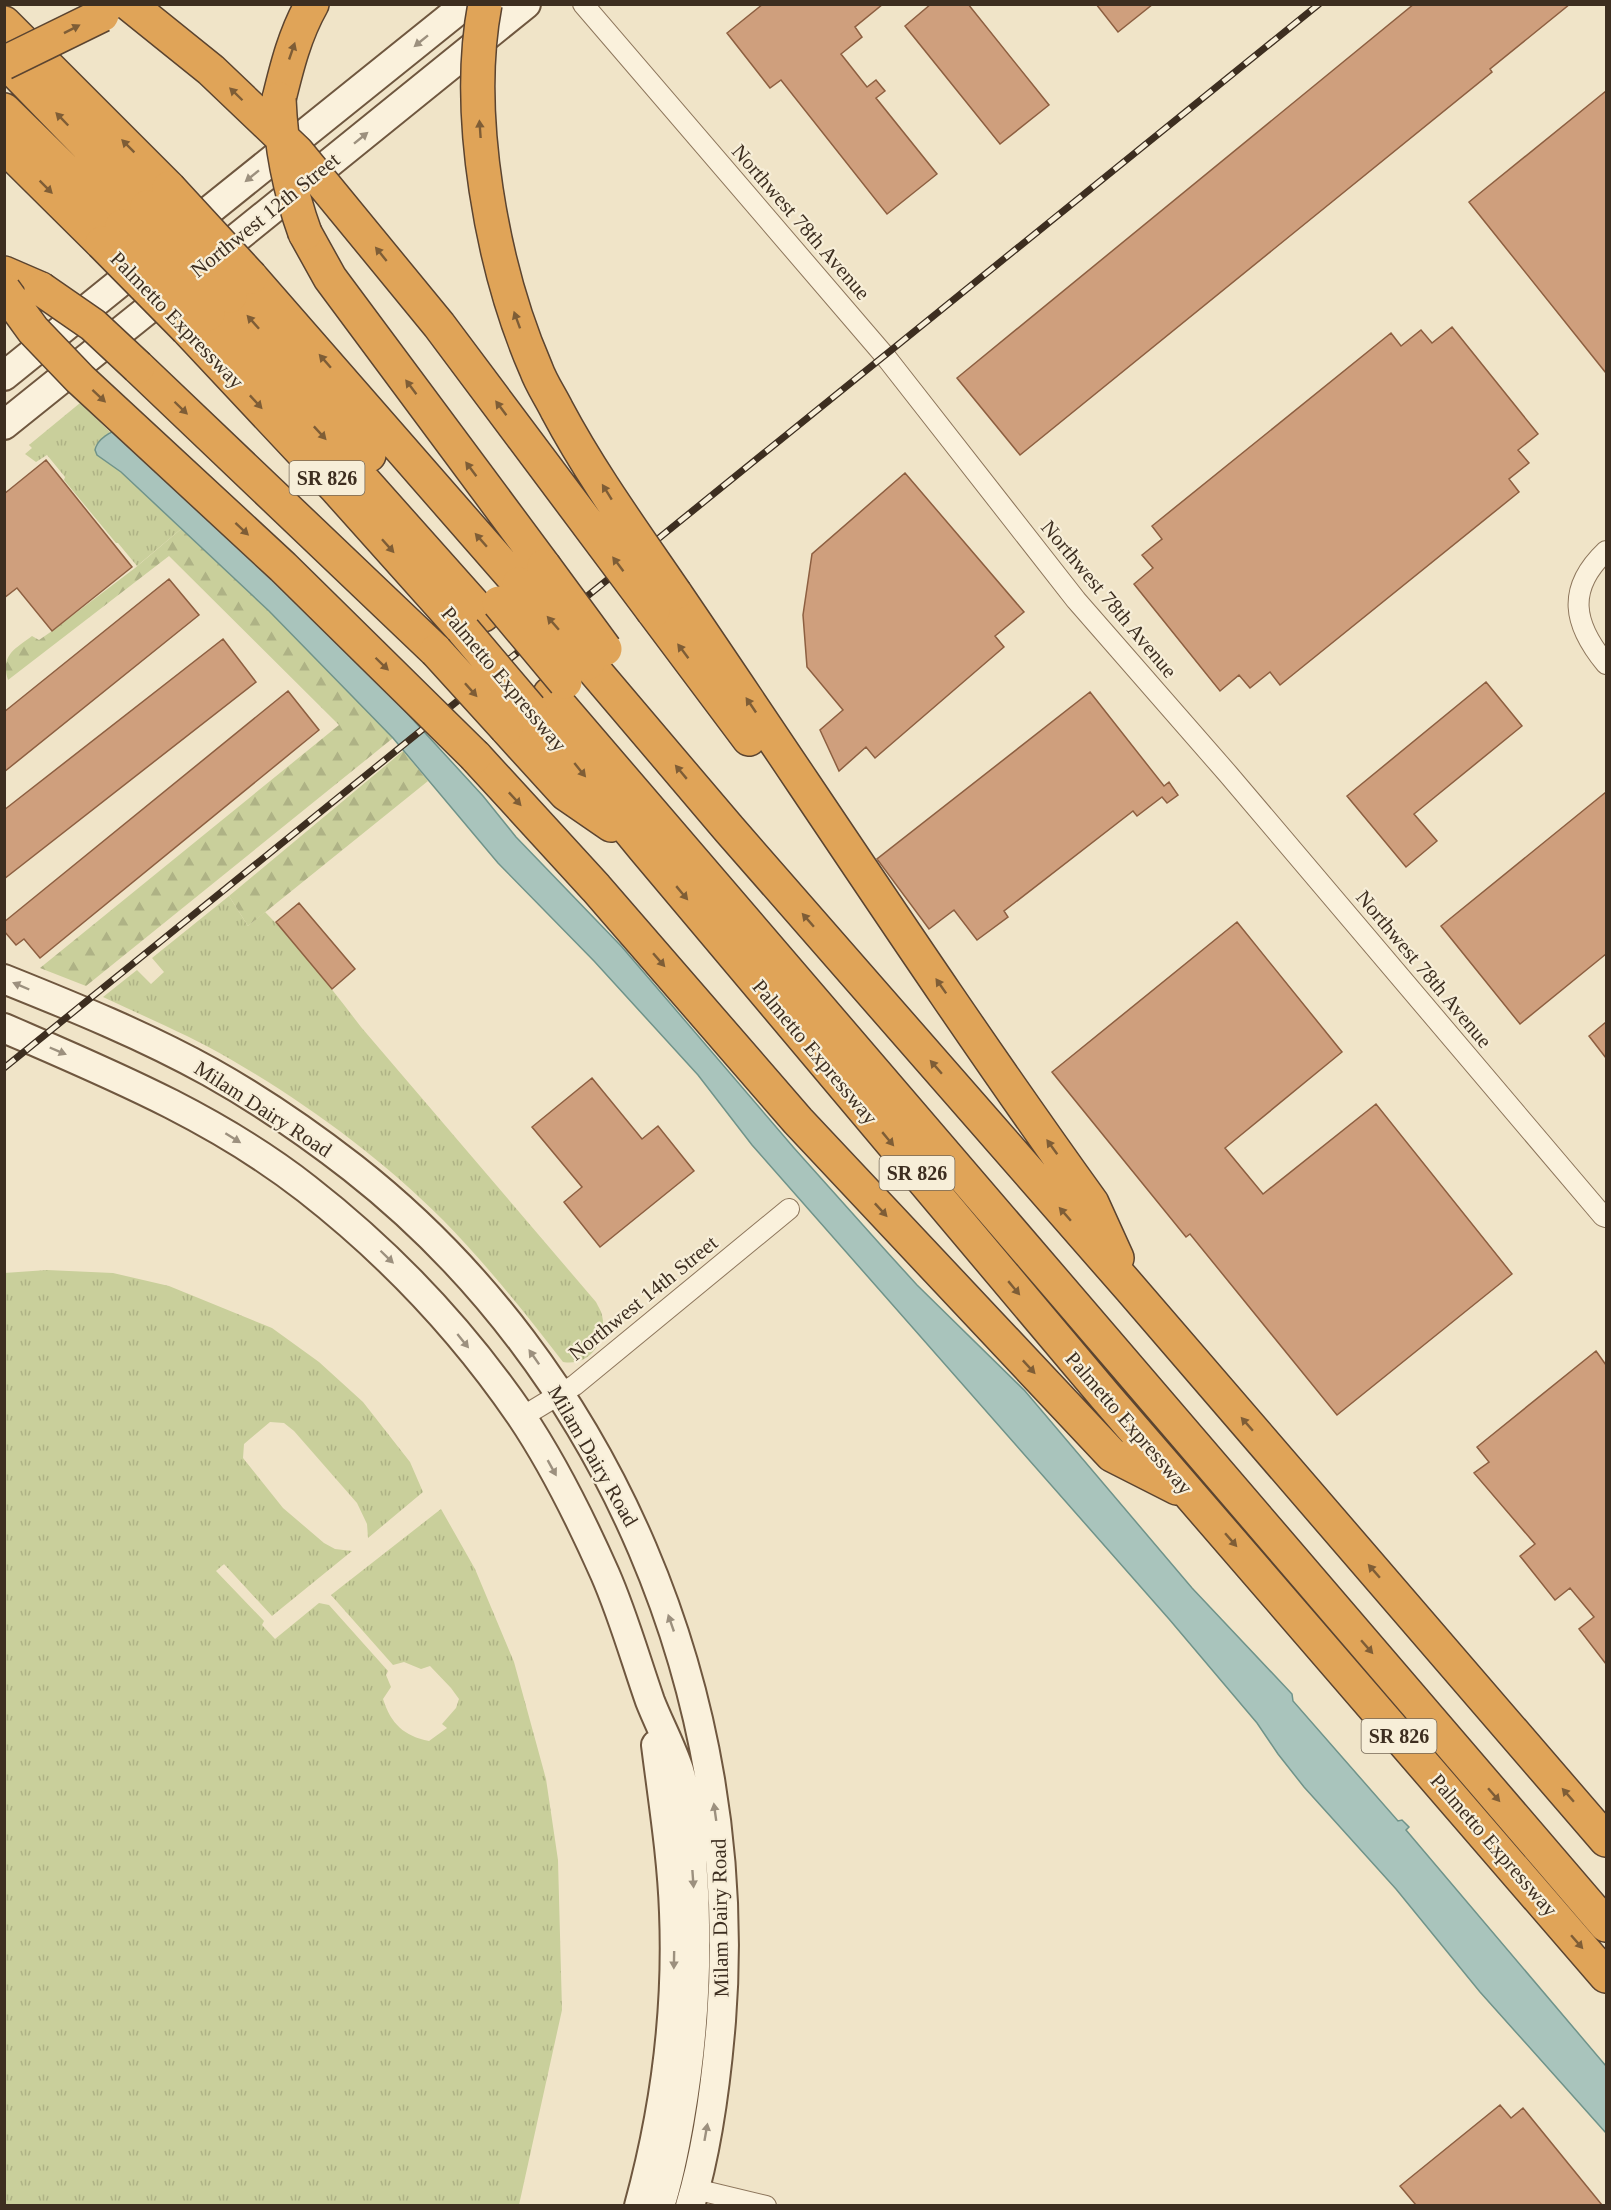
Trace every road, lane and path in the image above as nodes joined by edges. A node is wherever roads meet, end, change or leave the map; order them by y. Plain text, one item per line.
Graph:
1 (312, 4) edge
2 (466, 4) edge
3 (485, 4) edge
4 (526, 4) edge
5 (583, 4) edge
6 (118, 8) edge
7 (6, 23) edge
8 (4, 62) edge
9 (4, 110) edge
10 (4, 146) edge
11 (135, 216) junction
12 (4, 273) edge
13 (4, 290) edge
14 (27, 299) edge
15 (219, 304) junction
16 (4, 376) edge
17 (4, 425) edge
18 (1606, 551) edge
19 (502, 600) junction
20 (664, 602) junction
21 (1606, 664) edge
22 (557, 687) junction
23 (4, 979) edge
24 (4, 1028) edge
25 (789, 1209) dead end
26 (1606, 1217) edge
27 (1131, 1289) junction
28 (560, 1394) junction
29 (522, 1417) junction
30 (1192, 1496) junction
31 (651, 1701) junction
32 (1606, 1839) edge
33 (1606, 1891) edge
34 (1606, 1925) edge
35 (1606, 1976) edge
36 (663, 2194) edge
37 (693, 2197) edge
38 (639, 2205) edge
39 (766, 2205) edge

19 -> 1 highway, bridge
2 -> 16 main road, Northwest 12th Street
20 -> 3 highway, bridge
17 -> 4 main road, Northwest 12th Street
5 - 26 street, Northwest 78th Avenue
8 -> 6 highway, bridge
20 -> 6 highway, bridge
11 -> 7 highway, Palmetto Expressway / SR 826
11 -> 8 highway
9 - 11 highway
10 -> 11 highway, Palmetto Expressway / SR 826
11 - 15 highway, Palmetto Expressway / SR 826, bridge
11 - 15 highway, Palmetto Expressway / SR 826, bridge
12 - 14 highway
13 -> 30 highway, bridge
14 -> 22 highway, bridge
19 -> 15 highway, Palmetto Expressway / SR 826
15 -> 19 highway, Palmetto Expressway / SR 826
18 - 21 street
19 - 22 highway, Palmetto Expressway / SR 826, bridge
19 - 22 highway, bridge
22 -> 19 highway, bridge
27 -> 20 highway
27 -> 22 highway
22 -> 30 highway, Palmetto Expressway / SR 826
22 - 33 highway
22 -> 34 highway
28 -> 23 main road, Milam Dairy Road
24 -> 29 main road, Milam Dairy Road
25 - 28 street, Northwest 14th Street
32 -> 27 highway
28 - 29 street, Northwest 14th Street
37 -> 28 main road, Milam Dairy Road
29 -> 31 main road, Milam Dairy Road
30 -> 35 highway, Palmetto Expressway / SR 826
31 -> 36 main road, Milam Dairy Road
31 -> 38 main road, Milam Dairy Road
36 - 37 main road
37 - 39 street

